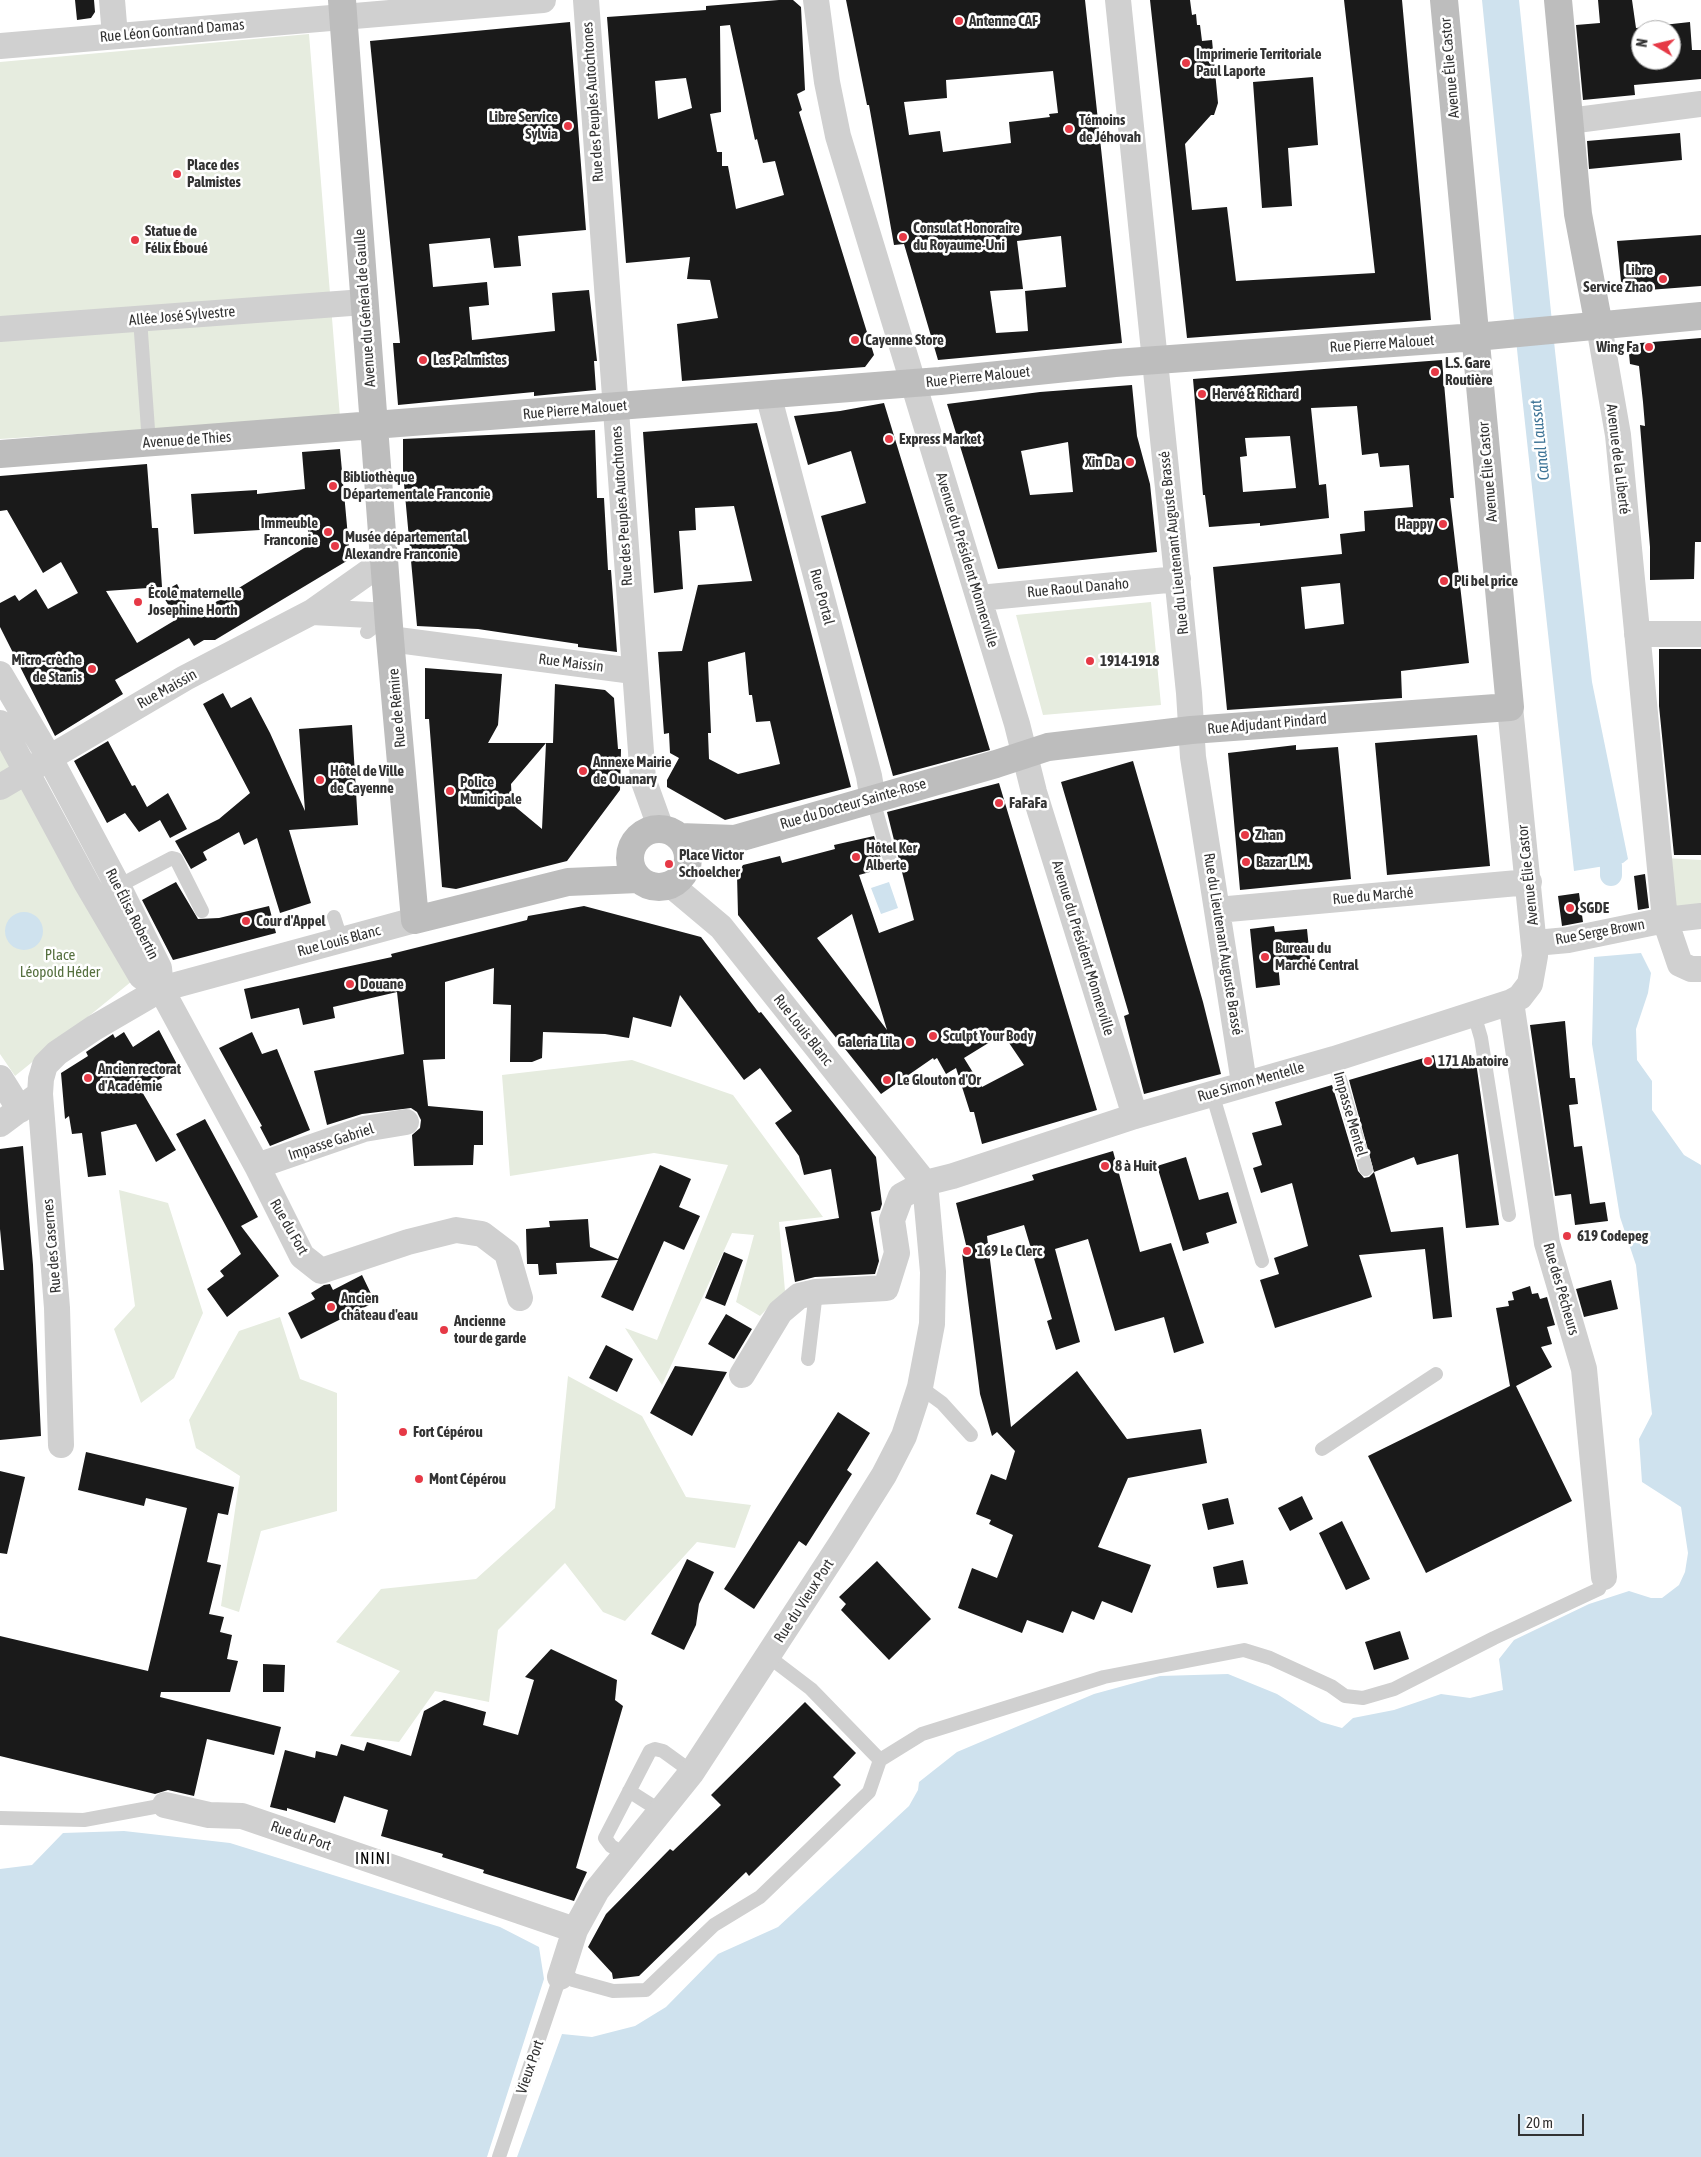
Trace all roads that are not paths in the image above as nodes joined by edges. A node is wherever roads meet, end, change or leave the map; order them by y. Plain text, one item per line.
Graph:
1 (112, 0) edge
2 (543, 0) edge
3 (586, 0) edge
4 (816, 0) edge
5 (1118, 0) edge
6 (1444, 0) edge
7 (1558, 0) edge
8 (343, 9) edge
9 (116, 36) junction
10 (0, 46) edge
11 (1701, 104) edge
12 (1569, 122) junction
13 (364, 302) junction
14 (1701, 316) edge
15 (140, 319) junction
16 (1591, 326) junction
17 (0, 329) edge
18 (1487, 336) junction
19 (1156, 361) junction
20 (914, 383) junction
21 (768, 394) junction
22 (616, 407) junction
23 (374, 427) junction
24 (149, 443) junction
25 (0, 454) edge
26 (385, 564) junction
27 (1178, 579) junction
28 (979, 598) junction
29 (312, 612) junction
30 (382, 629) junction
31 (1637, 634) junction
32 (1701, 634) edge
33 (633, 671) junction
34 (0, 674) edge
35 (1510, 707) junction
36 (0, 723) edge
37 (1191, 730) junction
38 (1025, 755) junction
39 (49, 757) junction
40 (26, 771) junction
41 (0, 787) edge
42 (873, 800) junction
43 (670, 833) junction
44 (891, 864) dead end
45 (638, 878) junction
46 (1529, 882) junction
47 (671, 885) junction
48 (120, 888) junction
49 (1217, 910) junction
50 (202, 911) dead end
51 (1701, 916) edge
52 (416, 920) junction
53 (1665, 920) junction
54 (1535, 943) junction
55 (1701, 969) edge
56 (160, 989) junction
57 (1511, 1002) junction
58 (1474, 1014) junction
59 (57, 1053) joint
60 (1334, 1059) junction
61 (0, 1078) edge
62 (1244, 1083) junction
63 (1212, 1093) junction
64 (20, 1109) edge
65 (1135, 1116) junction
66 (406, 1122) dead end
67 (257, 1166) junction
68 (1366, 1169) dead end
69 (925, 1183) junction
70 (1509, 1215) dead end
71 (1262, 1260) dead end
72 (816, 1292) junction
73 (520, 1298) dead end
74 (808, 1359) dead end
75 (1436, 1374) dead end
76 (742, 1375) dead end
77 (920, 1387) junction
78 (971, 1435) dead end
79 (61, 1445) dead end
80 (1322, 1449) dead end
81 (1604, 1577) joint
82 (769, 1657) junction
83 (880, 1760) junction
84 (692, 1772) junction
85 (629, 1790) junction
86 (165, 1805) joint
87 (662, 1812) junction
88 (0, 1818) edge
89 (626, 1855) junction
90 (575, 1930) junction
91 (561, 1974) junction
92 (499, 2157) edge

1 - 9 street
2 - 8 street, Rue Léon Gontrand Damas
3 - 22 street, Rue des Peuples Autochtones
4 - 20 street, Avenue du Président Monnerville
5 - 19 street, Rue du Lieutenant Auguste Brassé
6 - 18 street, Avenue Élie Castor
7 - 12 street, Avenue de la Liberté
8 - 9 street, Rue Léon Gontrand Damas
8 - 13 street, Avenue du Général de Gaulle
9 - 10 street, Rue Léon Gontrand Damas
11 - 12 street
12 - 16 street, Avenue de la Liberté
13 - 15 street, Allée José Sylvestre
13 - 23 street, Avenue du Général de Gaulle
14 - 16 street, Rue Pierre Malouet
15 - 17 street, Allée José Sylvestre
15 - 24 lane
16 - 18 street, Rue Pierre Malouet
16 - 31 street, Avenue de la Liberté
18 - 19 street, Rue Pierre Malouet
18 - 35 street, Avenue Élie Castor
19 - 20 street, Rue Pierre Malouet
19 - 27 street, Rue du Lieutenant Auguste Brassé
20 - 21 street, Rue Pierre Malouet
20 - 28 street, Avenue du Président Monnerville
21 - 22 street, Rue Pierre Malouet
21 - 42 street, Rue Portal
22 - 23 street, Rue Pierre Malouet
22 - 33 street, Rue des Peuples Autochtones
23 - 24 street, Avenue de Thies
23 - 26 street, Avenue du Général de Gaulle
24 - 25 street, Avenue de Thies
26 - 29 street, Rue Maissin
26 - 30 street, Avenue du Général de Gaulle
27 - 28 street, Rue Raoul Danaho
27 - 37 street, Rue du Lieutenant Auguste Brassé
28 - 38 street, Avenue du Président Monnerville
29 - 30 street, Rue Maissin
29 - 39 street, Rue Maissin
30 - 33 street, Rue Maissin
30 - 52 street, Rue de Rémire
31 - 32 street
31 - 53 street, Avenue de la Liberté
33 - 43 street, Rue des Peuples Autochtones
34 - 39 street, Rue Élisa Robertin
35 - 37 street, Rue Adjudant Pindard
35 - 46 street, Avenue Élie Castor
36 - 40 street, Rue Élisa Robertin
37 - 38 street, Rue Adjudant Pindard
37 - 49 street, Rue du Lieutenant Auguste Brassé
38 - 42 street, Rue du Docteur Sainte-Rose
38 - 65 street, Avenue du Président Monnerville
39 - 40 street, Rue Maissin
39 - 48 street, Rue Élisa Robertin
40 - 41 street, Rue Maissin
40 - 56 street, Rue Élisa Robertin
42 - 43 street, Rue du Docteur Sainte-Rose
42 - 44 lane
43 - 45 street
43 - 47 street
45 - 47 street
45 - 52 street, Rue Louis Blanc
46 - 49 street, Rue du Marché
46 - 54 street, Avenue Élie Castor
47 - 69 street, Rue Louis Blanc
48 - 50 lane
48 - 56 street, Rue Élisa Robertin
49 - 62 street, Rue du Lieutenant Auguste Brassé
51 - 53 street, Rue Serge Brown
52 - 56 street, Rue Louis Blanc
53 - 54 street, Rue Serge Brown
53 - 55 street, Rue Serge Brown
54 - 57 street, Rue Simon Mentelle
56 - 59 street, Rue Louis Blanc
56 - 67 street, Rue du Fort
57 - 58 street, Rue Simon Mentelle
57 - 81 street, Rue des Pêcheurs
58 - 60 street, Rue Simon Mentelle
58 - 70 lane
59 - 64 street, Rue des Casernes
60 - 62 street, Rue Simon Mentelle
60 - 68 lane, Impasse Mentel
61 - 64 street
62 - 63 street, Rue Simon Mentelle
63 - 65 street, Rue Simon Mentelle
63 - 71 lane
64 - 79 street, Rue des Casernes
65 - 69 street, Rue Simon Mentelle
66 - 67 street, Impasse Gabriel
67 - 73 street, Rue du Fort
69 - 72 street, Rue Simon Mentelle
69 - 77 street, Rue du Vieux Port
72 - 74 lane
72 - 76 street
75 - 80 lane
77 - 78 lane
77 - 82 street, Rue du Vieux Port
81 - 83 lane
82 - 83 lane
82 - 84 street, Rue du Vieux Port
83 - 91 lane
84 - 85 lane
84 - 87 street, Rue du Vieux Port
85 - 87 lane
85 - 89 lane
86 - 88 lane
86 - 90 street, Rue du Port
87 - 89 street, Rue du Vieux Port
89 - 90 street, Rue du Vieux Port
90 - 91 street, Rue du Vieux Port
91 - 92 lane, Vieux Port

